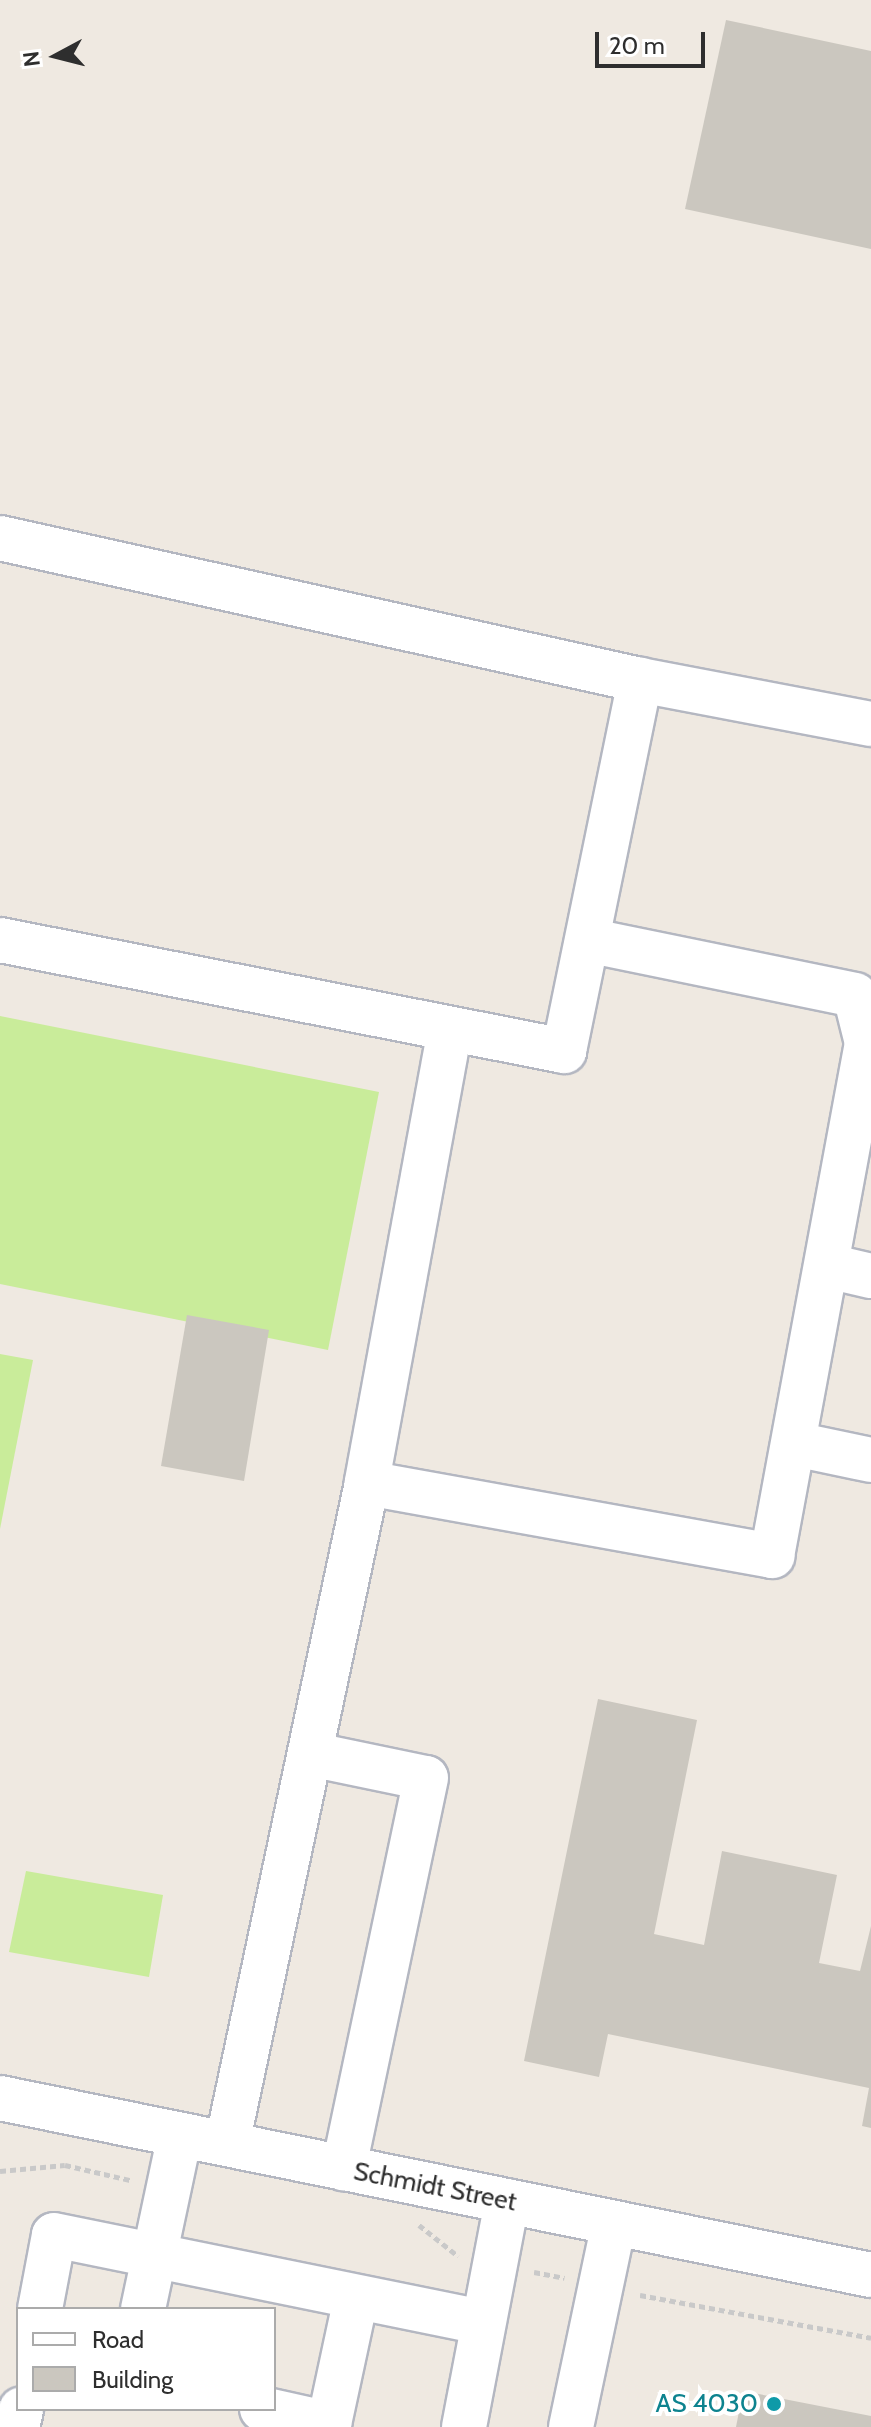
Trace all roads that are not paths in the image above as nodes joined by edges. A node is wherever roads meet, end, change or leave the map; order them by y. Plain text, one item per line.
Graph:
1 (0, 538) edge
2 (640, 680) junction
3 (871, 724) edge
4 (0, 940) edge
5 (588, 940) junction
6 (450, 1029) junction
7 (828, 1266) junction
8 (871, 1276) edge
9 (795, 1444) junction
10 (871, 1460) edge
11 (367, 1483) junction
12 (310, 1754) junction
13 (0, 2098) edge
14 (180, 2135) junction
15 (227, 2144) junction
16 (344, 2168) junction
17 (507, 2201) junction
18 (614, 2223) junction
19 (156, 2256) junction
20 (871, 2275) edge
21 (356, 2298) junction
22 (40, 2307) edge
23 (143, 2307) edge
24 (483, 2322) junction
25 (271, 2411) edge
26 (464, 2427) edge
27 (571, 2427) edge

1 - 2 street
2 - 3 street
2 - 5 street
4 - 6 street
5 - 6 street
5 - 7 street
6 - 11 street
7 - 8 street
7 - 9 street
9 - 10 street
9 - 11 street
11 - 12 street
12 - 15 street
12 - 16 street
13 - 14 street, Schmidt Street
14 - 15 street, Schmidt Street
14 - 19 street
15 - 16 street, Schmidt Street
16 - 17 street, Schmidt Street
17 - 18 street, Schmidt Street
17 - 24 street
18 - 20 street, Schmidt Street
18 - 27 street
19 - 21 street
19 - 22 street
19 - 23 street
21 - 24 street
21 - 25 street
24 - 26 street

